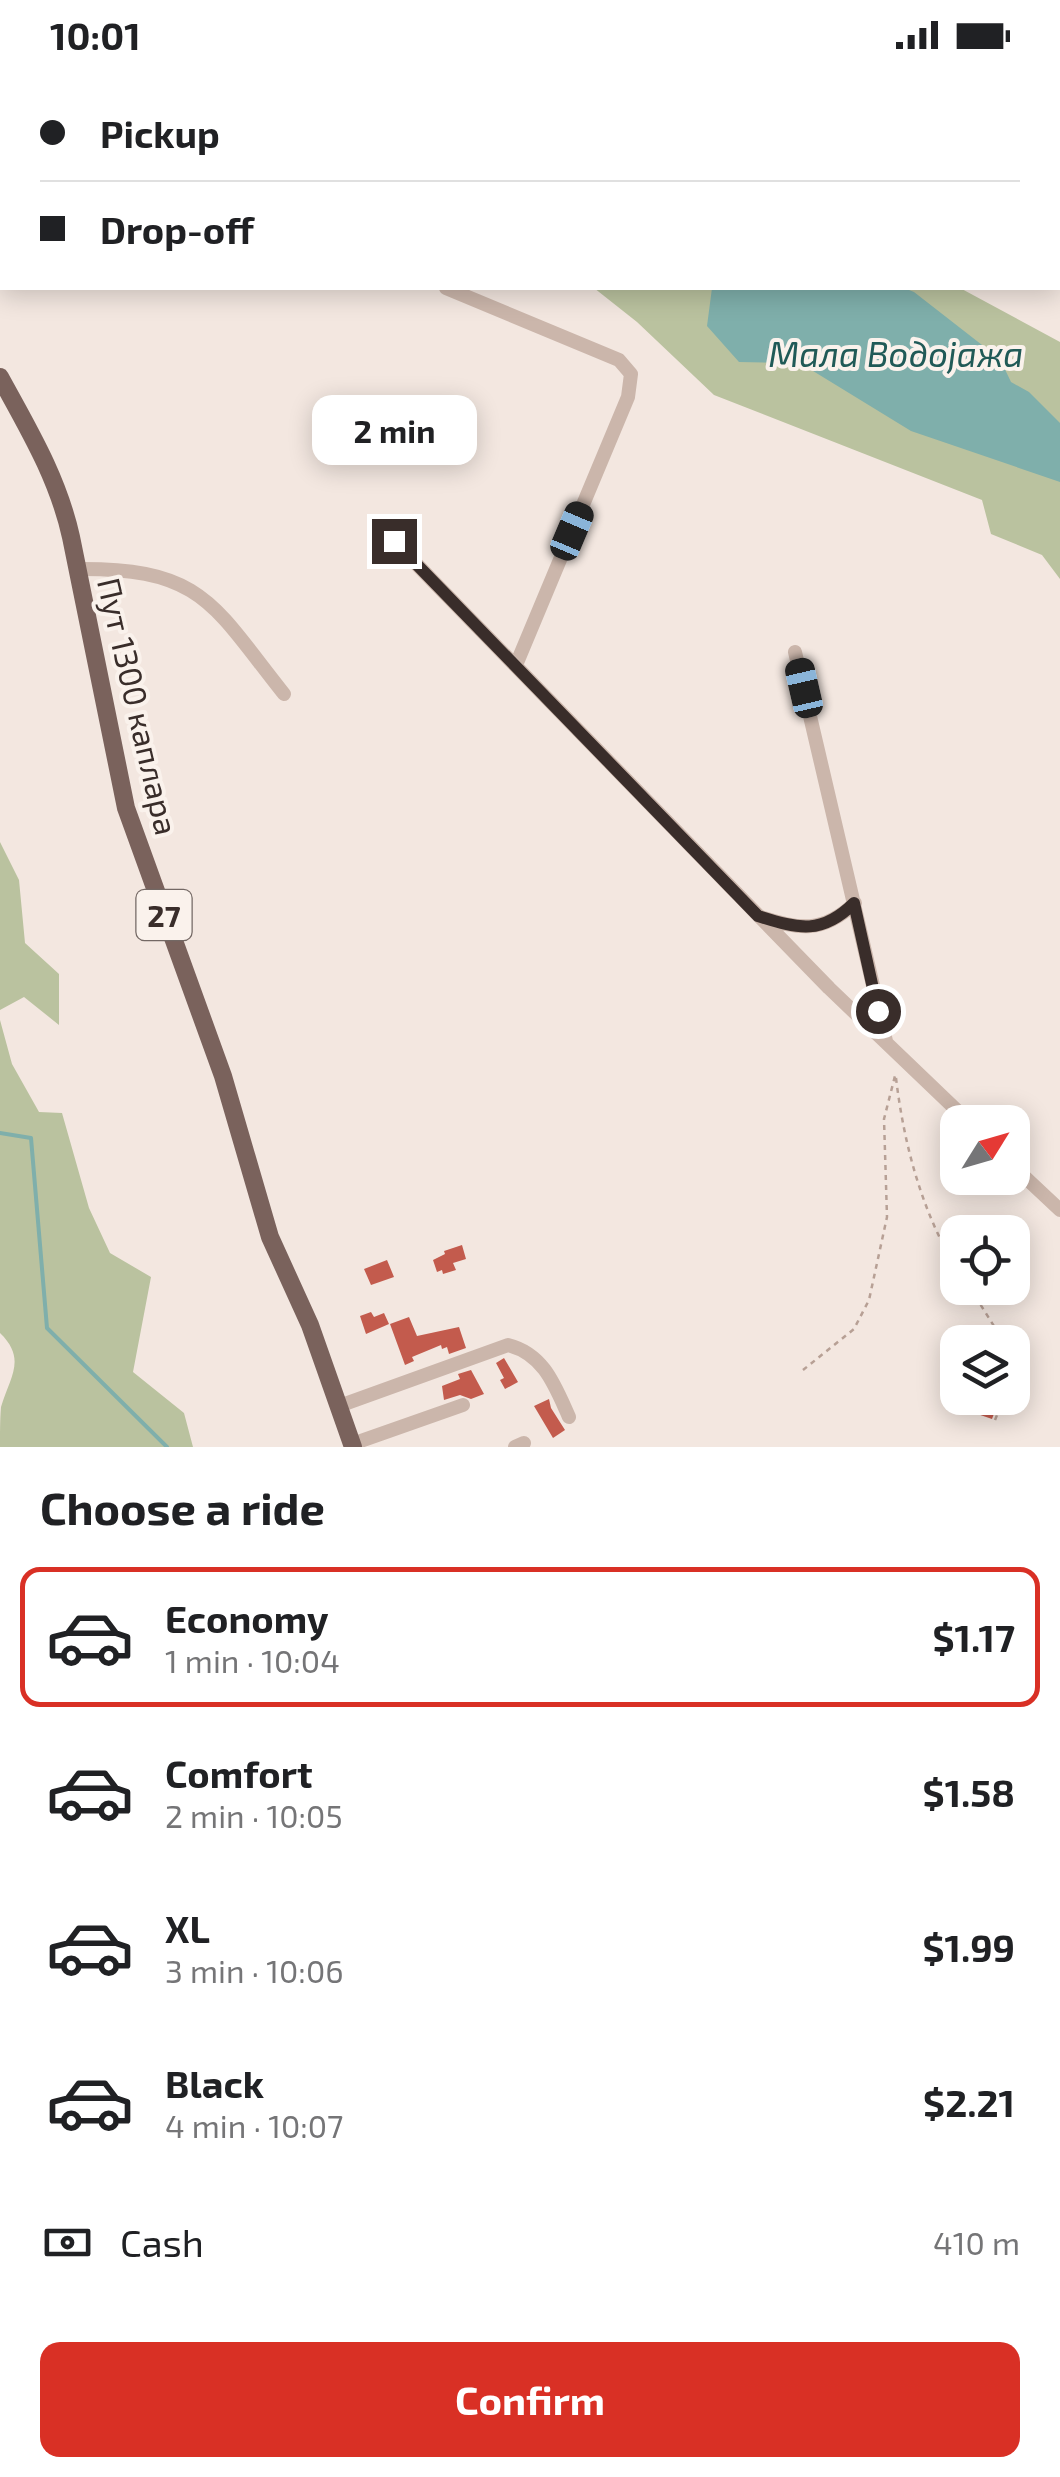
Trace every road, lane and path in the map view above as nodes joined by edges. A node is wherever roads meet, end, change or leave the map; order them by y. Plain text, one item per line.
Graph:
1 (451, 290) edge
2 (0, 378) edge
3 (394, 541) dead end
4 (78, 570) junction
5 (795, 652) dead end
6 (516, 665) junction
7 (284, 694) dead end
8 (854, 903) junction
9 (758, 916) junction
10 (887, 1042) junction
11 (952, 1105) edge
12 (1030, 1181) edge
13 (1060, 1210) edge
14 (940, 1232) edge
15 (803, 1370) dead end
16 (339, 1406) junction
17 (463, 1406) dead end
18 (998, 1415) edge
19 (569, 1417) dead end
20 (996, 1420) dead end
21 (352, 1446) edge

1 - 6 street
2 - 4 main road, Пут 1300 каплара / 27
3 - 6 street
4 - 7 street
4 - 16 main road, Пут 1300 каплара / 27
5 - 8 street
6 - 9 street
8 - 9 street
8 - 10 street
9 - 10 street
10 - 11 street
12 - 13 street
14 - 15 path
16 - 19 street
16 - 21 main road, Пут 1300 каплара / 27
17 - 21 street
18 - 20 path

